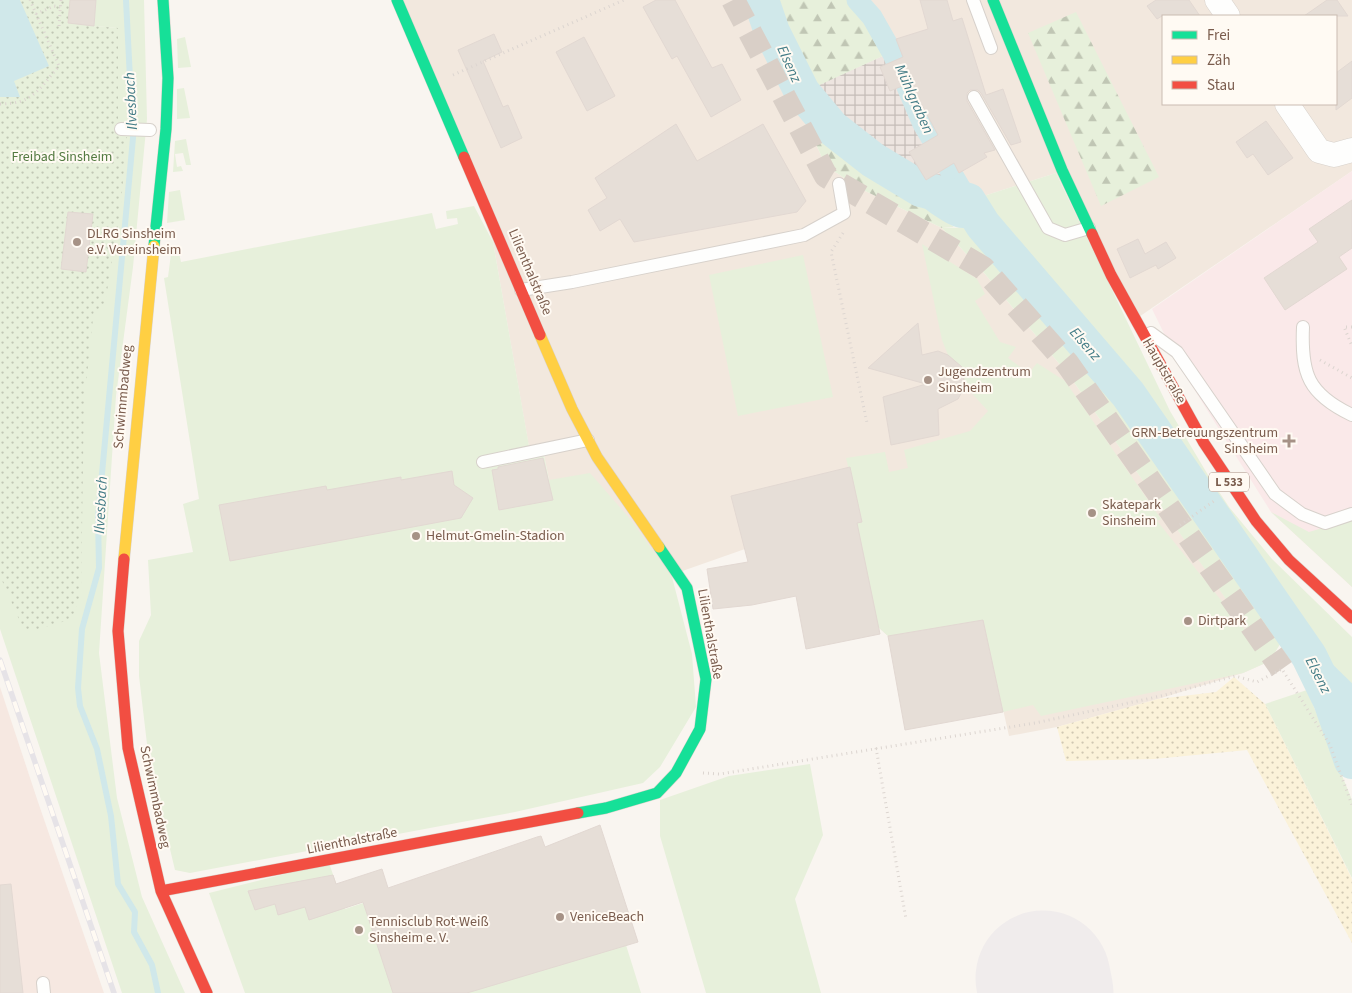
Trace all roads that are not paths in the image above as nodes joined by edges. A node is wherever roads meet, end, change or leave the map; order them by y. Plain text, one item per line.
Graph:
1 (163, 0) edge
2 (397, 0) edge
3 (973, 0) edge
4 (993, 0) edge
5 (1217, 0) edge
6 (1227, 15) edge
7 (990, 48) dead end
8 (974, 97) dead end
9 (1288, 105) edge
10 (121, 129) dead end
11 (150, 130) dead end
12 (1350, 153) edge
13 (839, 184) dead end
14 (1089, 228) junction
15 (521, 290) junction
16 (1136, 323) junction
17 (1303, 327) dead end
18 (1352, 415) edge
19 (588, 440) junction
20 (483, 462) dead end
21 (1352, 514) edge
22 (1352, 618) edge
23 (161, 891) junction
24 (207, 993) edge

1 - 23 street, Schwimmbadweg
2 - 15 street, Lilienthalstraße
3 - 7 lane
4 - 14 street, Hauptstraße / L 533
5 - 6 street
8 - 14 lane
9 - 12 street
10 - 11 lane
13 - 15 lane
14 - 16 street, Hauptstraße / L 533
15 - 19 street, Lilienthalstraße
16 - 21 lane
16 - 22 street, Hauptstraße / L 533
17 - 18 lane
19 - 20 lane
19 - 23 street, Lilienthalstraße
23 - 24 street, Schwimmbadweg

